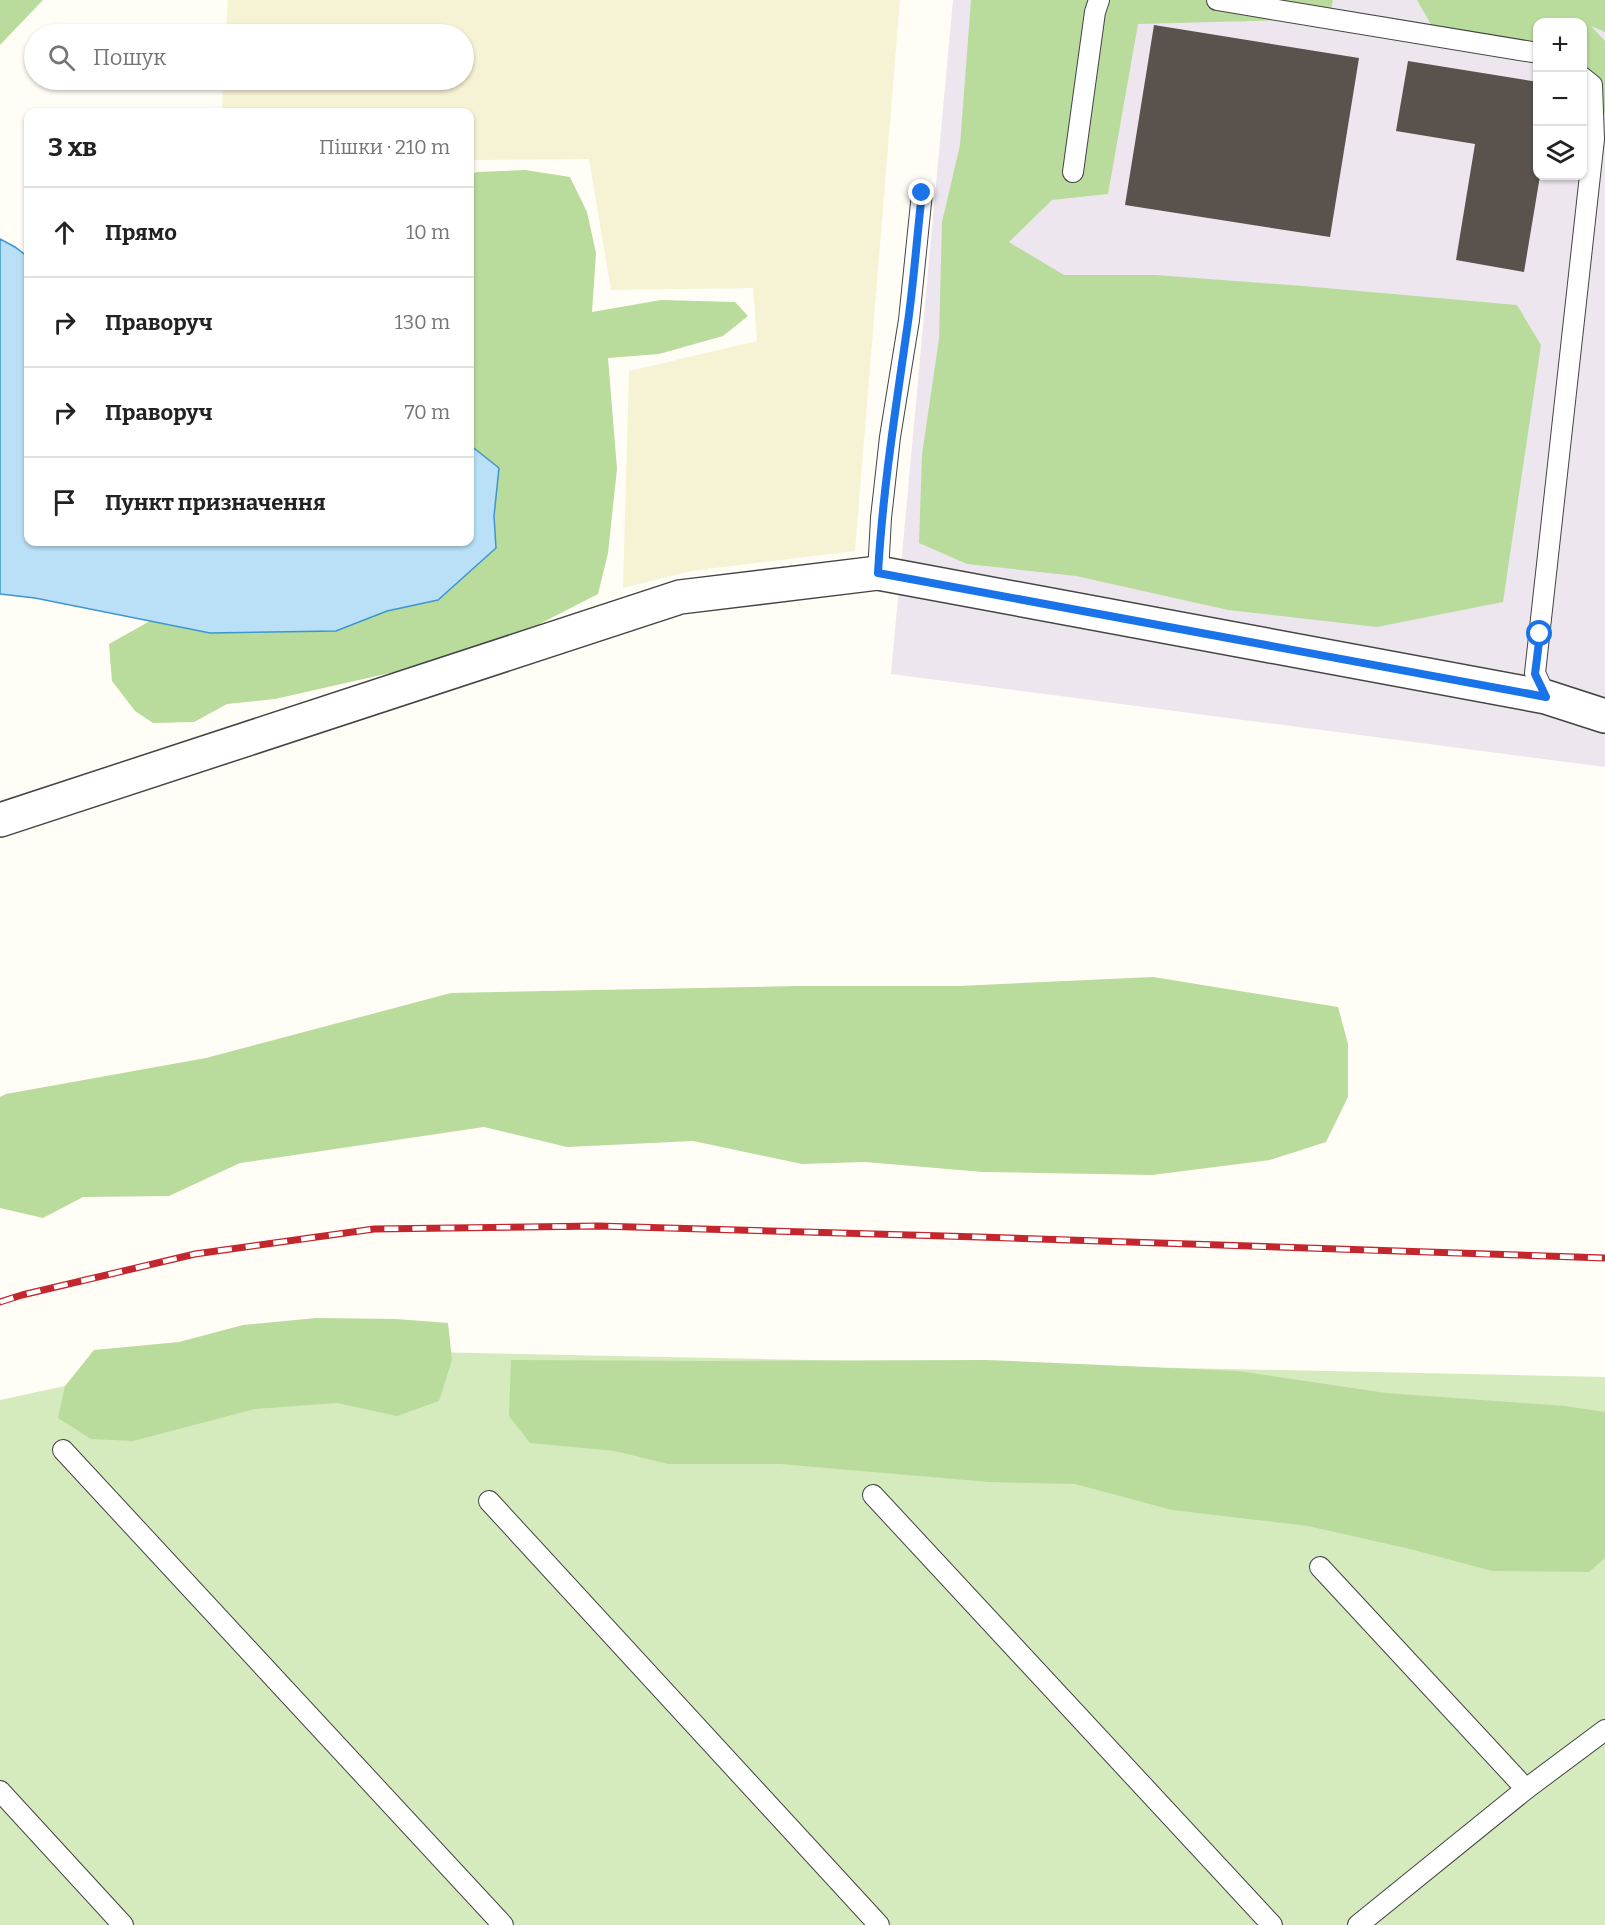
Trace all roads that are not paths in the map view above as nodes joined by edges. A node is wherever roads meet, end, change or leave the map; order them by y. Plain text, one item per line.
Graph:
1 (1099, 0) edge
2 (1216, 0) edge
3 (1533, 52) edge
4 (1587, 81) edge
5 (1073, 172) dead end
6 (922, 193) dead end
7 (878, 573) junction
8 (1546, 697) junction
9 (1605, 716) edge
10 (0, 820) edge
11 (63, 1450) dead end
12 (873, 1496) dead end
13 (489, 1501) dead end
14 (1320, 1567) dead end
15 (1605, 1730) edge
16 (1526, 1789) junction
17 (0, 1791) edge
18 (123, 1925) edge
19 (503, 1925) edge
20 (879, 1925) edge
21 (1272, 1925) edge
22 (1358, 1925) edge

1 - 5 lane
2 - 3 lane
4 - 8 lane
6 - 7 lane
7 - 8 street
7 - 10 street
8 - 9 street
11 - 19 lane
12 - 21 lane
13 - 20 lane
14 - 16 lane
15 - 16 lane
16 - 22 lane
17 - 18 lane

